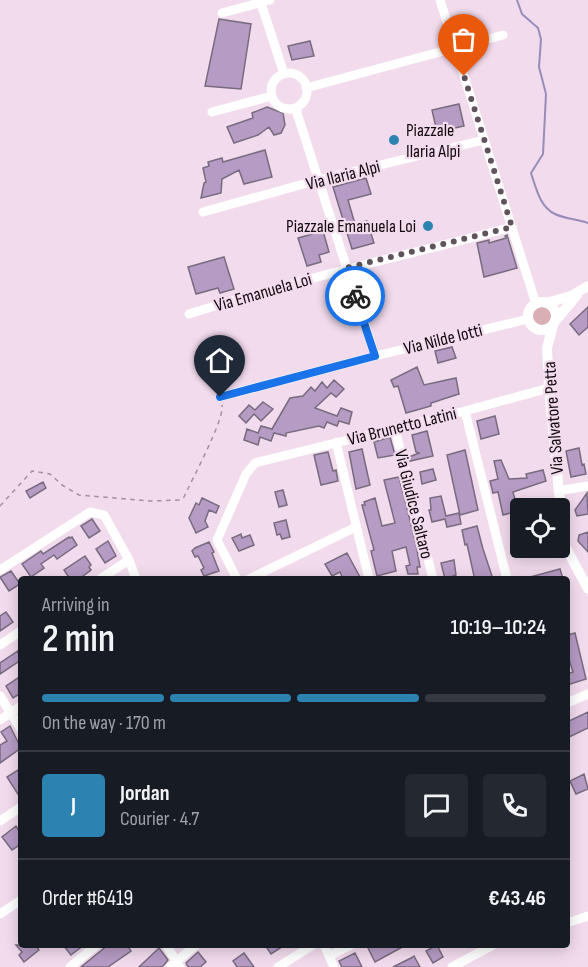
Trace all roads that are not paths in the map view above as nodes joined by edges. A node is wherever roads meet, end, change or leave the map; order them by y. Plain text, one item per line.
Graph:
1 (440, 0) edge
2 (264, 1) edge
3 (222, 13) dead end
4 (503, 35) dead end
5 (456, 48) junction
6 (284, 74) junction
7 (306, 88) junction
8 (272, 96) junction
9 (297, 107) junction
10 (212, 112) dead end
11 (484, 140) junction
12 (318, 180) junction
13 (202, 212) dead end
14 (512, 227) junction
15 (346, 268) junction
16 (585, 288) edge
17 (541, 303) junction
18 (189, 314) dead end
19 (528, 319) junction
20 (554, 322) junction
21 (535, 329) junction
22 (547, 348) junction
23 (375, 356) junction
24 (549, 388) junction
25 (220, 397) road end
26 (465, 411) junction
27 (395, 429) junction
28 (336, 442) junction
29 (588, 486) edge
30 (558, 490) junction
31 (356, 527) junction
32 (129, 560) junction
33 (0, 570) edge
34 (104, 576) edge
35 (135, 576) edge
36 (235, 576) edge
37 (255, 576) edge
38 (368, 576) edge
39 (432, 576) edge
40 (506, 576) edge
41 (588, 589) edge
42 (18, 633) edge
43 (0, 645) edge
44 (588, 694) edge
45 (0, 696) edge
46 (570, 703) edge
47 (18, 708) edge
48 (10, 713) junction
49 (0, 720) edge
50 (18, 725) edge
51 (18, 809) edge
52 (0, 821) edge
53 (18, 902) edge
54 (0, 914) edge
55 (588, 916) edge
56 (570, 921) edge
57 (93, 948) edge
58 (168, 948) edge
59 (193, 948) edge
60 (308, 948) edge
61 (325, 948) edge
62 (345, 948) edge
63 (487, 948) edge
64 (329, 956) junction
65 (176, 965) edge
66 (70, 967) edge
67 (278, 967) edge
68 (334, 967) edge
69 (452, 967) edge

1 - 5 street
2 - 3 street
2 - 6 street
4 - 5 street
5 - 7 street
5 - 11 street
6 - 7 street
6 - 8 street
7 - 9 street
8 - 9 street
8 - 10 street
9 - 12 street
11 - 12 street, Via Ilaria Alpi
11 - 14 street
12 - 13 street, Via Ilaria Alpi
12 - 15 street
14 - 15 street, Via Emanuela Loi
14 - 17 street
15 - 18 street, Via Emanuela Loi
15 - 23 street
16 - 17 street, Via Salvatore Petta
16 - 20 street, Via Salvatore Petta
17 - 19 street
17 - 20 street
19 - 21 street
19 - 23 street, Via Nilde Iotti
20 - 21 street
20 - 22 street, Via Salvatore Petta
21 - 22 street, Via Salvatore Petta
22 - 24 street, Via Salvatore Petta
23 - 25 street, Via Nilde Iotti
24 - 26 street, Via Brunetto Latini
24 - 30 street, Via Salvatore Petta
26 - 27 street, Via Brunetto Latini
26 - 40 street
27 - 28 street, Via Brunetto Latini
27 - 39 street, Via Giudice Saltaro
28 - 31 street
28 - 36 street, Via Brunetto Latini
29 - 30 street
30 - 41 street, Via Salvatore Petta
31 - 37 street
31 - 38 street
32 - 33 street
32 - 34 street
32 - 35 street
42 - 43 street
44 - 46 street
45 - 48 street
47 - 48 street
48 - 49 street
48 - 50 street
51 - 52 street
53 - 54 street
55 - 56 street
57 - 66 street
58 - 65 street
59 - 65 street
60 - 67 street
61 - 64 street
62 - 64 street
63 - 69 street
64 - 68 street

